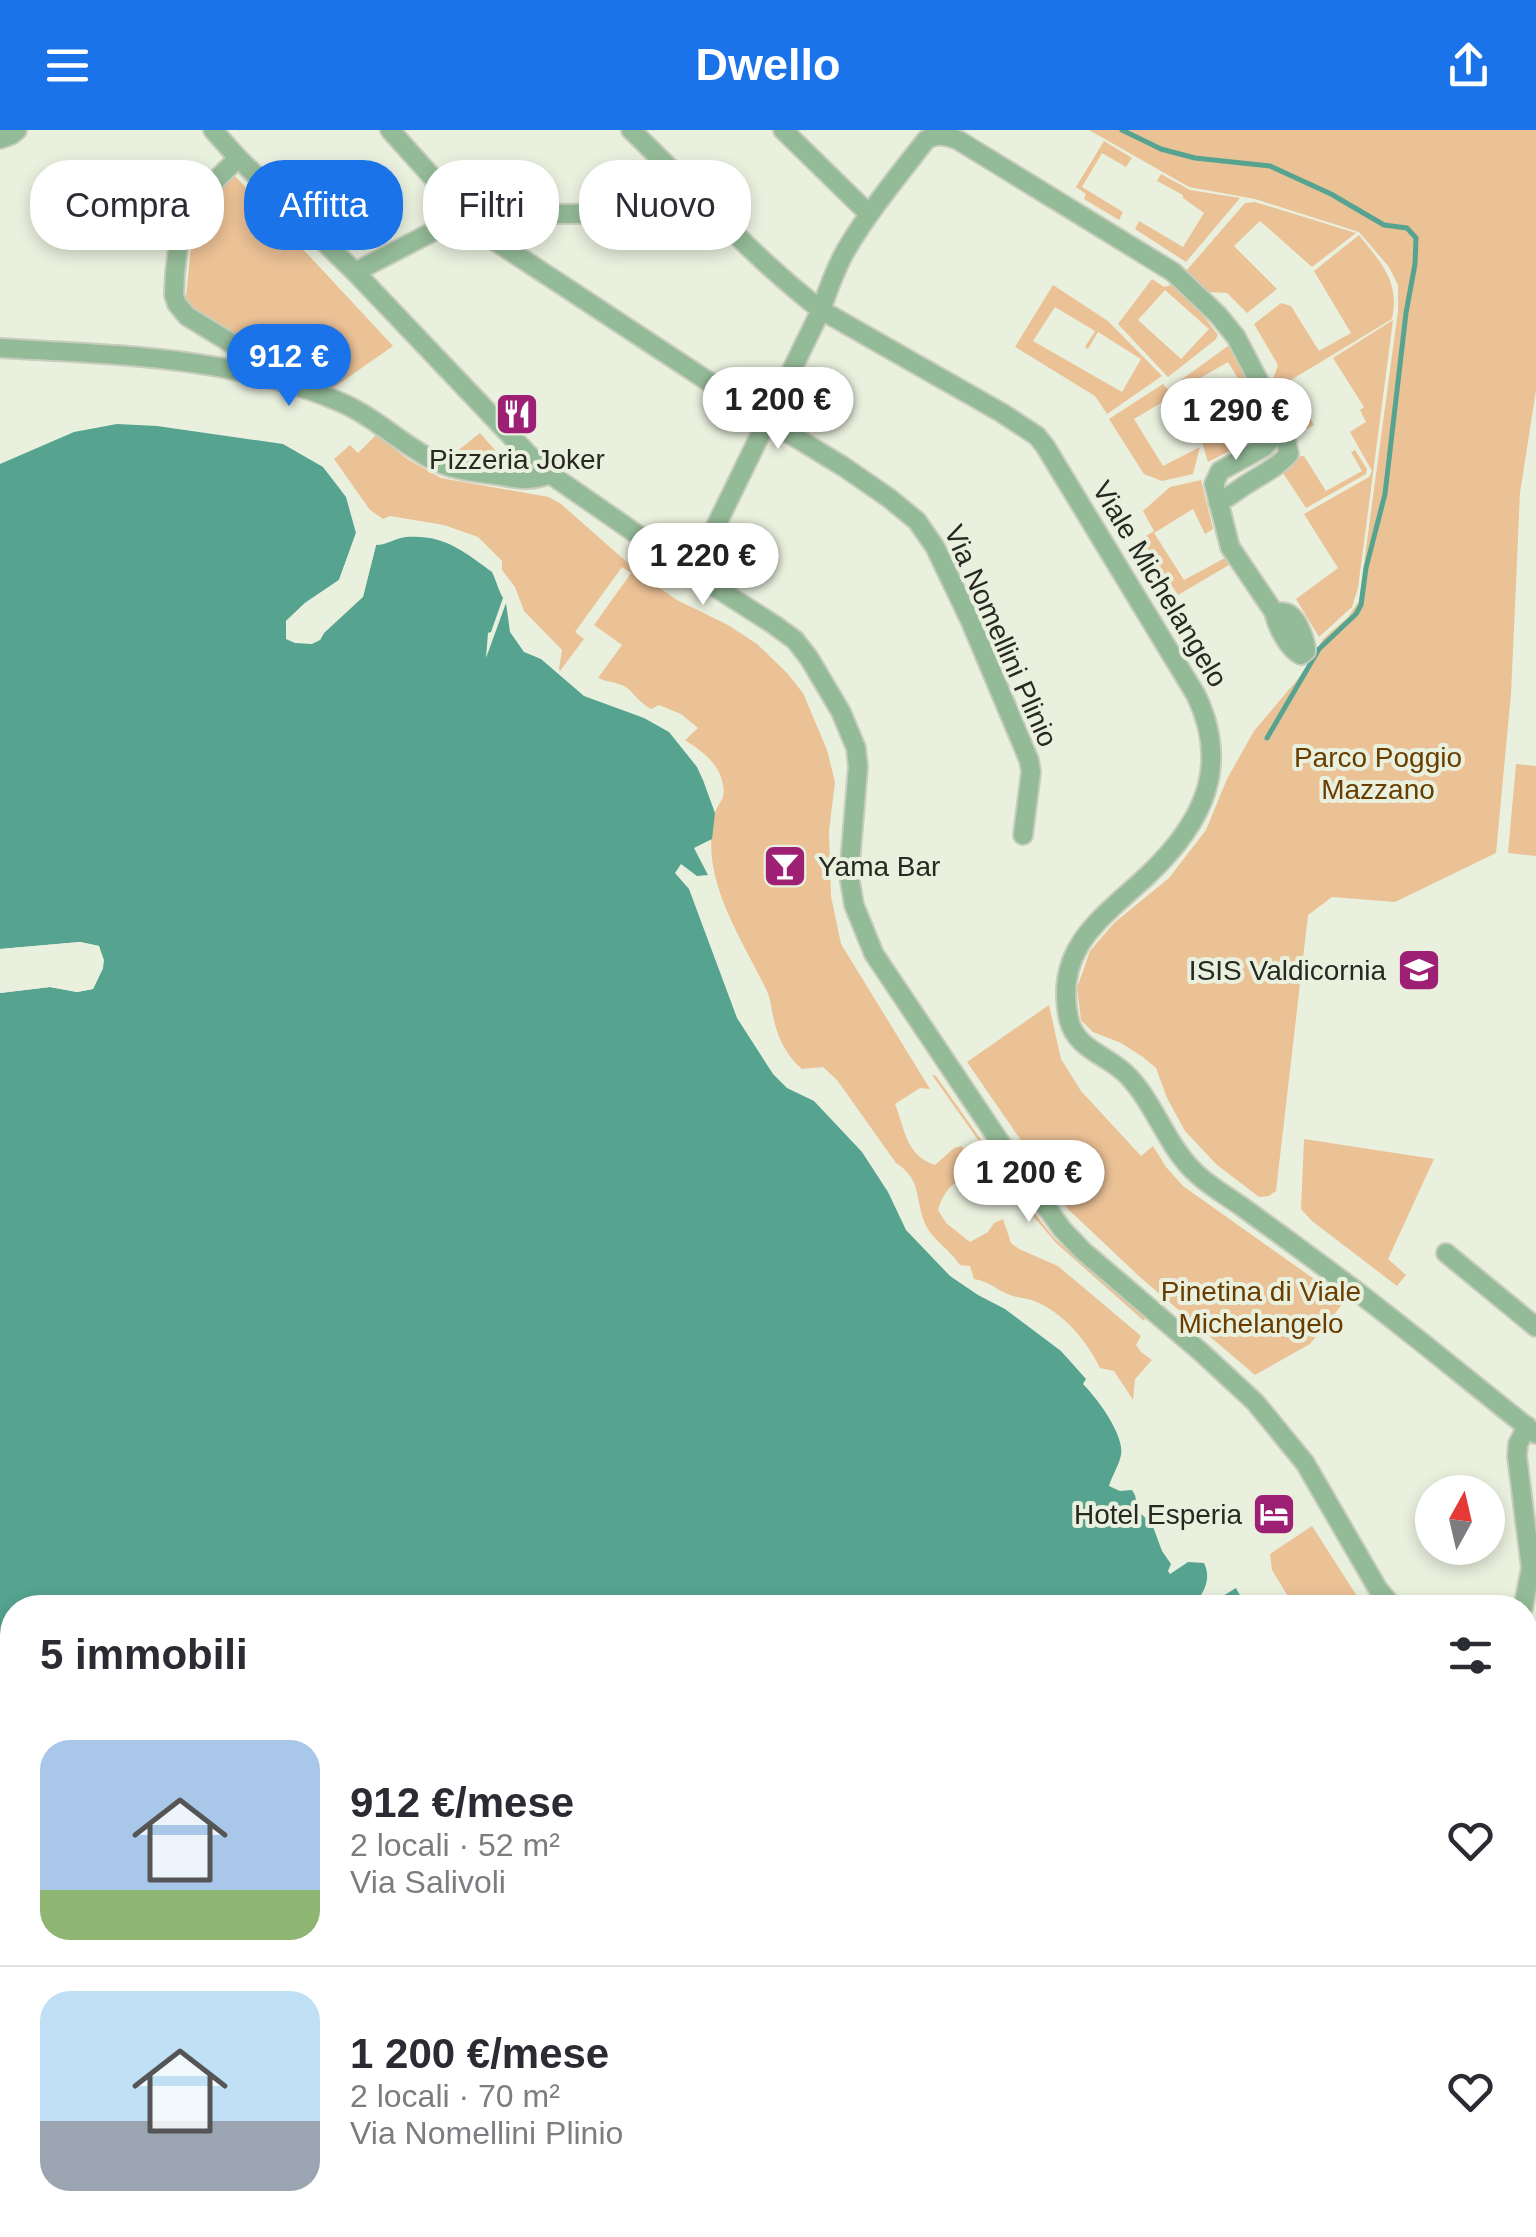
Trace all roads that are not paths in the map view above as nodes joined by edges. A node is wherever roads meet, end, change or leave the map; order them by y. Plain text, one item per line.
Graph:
1 (17, 130) edge
2 (214, 130) edge
3 (390, 130) edge
4 (631, 130) edge
5 (784, 130) edge
6 (933, 133) edge
7 (0, 139) edge
8 (238, 158) junction
9 (662, 160) edge
10 (423, 167) edge
11 (868, 214) junction
12 (423, 237) edge
13 (751, 248) edge
14 (509, 250) edge
15 (355, 272) junction
16 (821, 310) junction
17 (0, 348) edge
18 (306, 389) junction
19 (767, 420) junction
20 (1276, 428) junction
21 (550, 474) junction
22 (1218, 502) junction
23 (693, 573) junction
24 (1274, 612) dead end
25 (1024, 835) dead end
26 (1446, 1253) dead end
27 (1536, 1327) edge
28 (1531, 1430) edge
29 (1383, 1595) edge
30 (1525, 1595) edge

1 - 7 street
2 - 8 street
3 - 10 street, Via Nomellini Plinio
4 - 9 street, Viale Michelangelo
5 - 11 street
6 - 11 street
6 - 20 street
8 - 15 street
8 - 18 street
11 - 16 street
12 - 15 street
13 - 16 street, Viale Michelangelo
14 - 19 street, Via Nomellini Plinio
15 - 21 street
16 - 19 street
16 - 28 street, Viale Michelangelo
17 - 18 street
18 - 21 street
19 - 23 street
19 - 25 street, Via Nomellini Plinio
20 - 22 street
20 - 22 street
21 - 23 street
22 - 24 street
23 - 29 street
26 - 27 street
28 - 30 street

